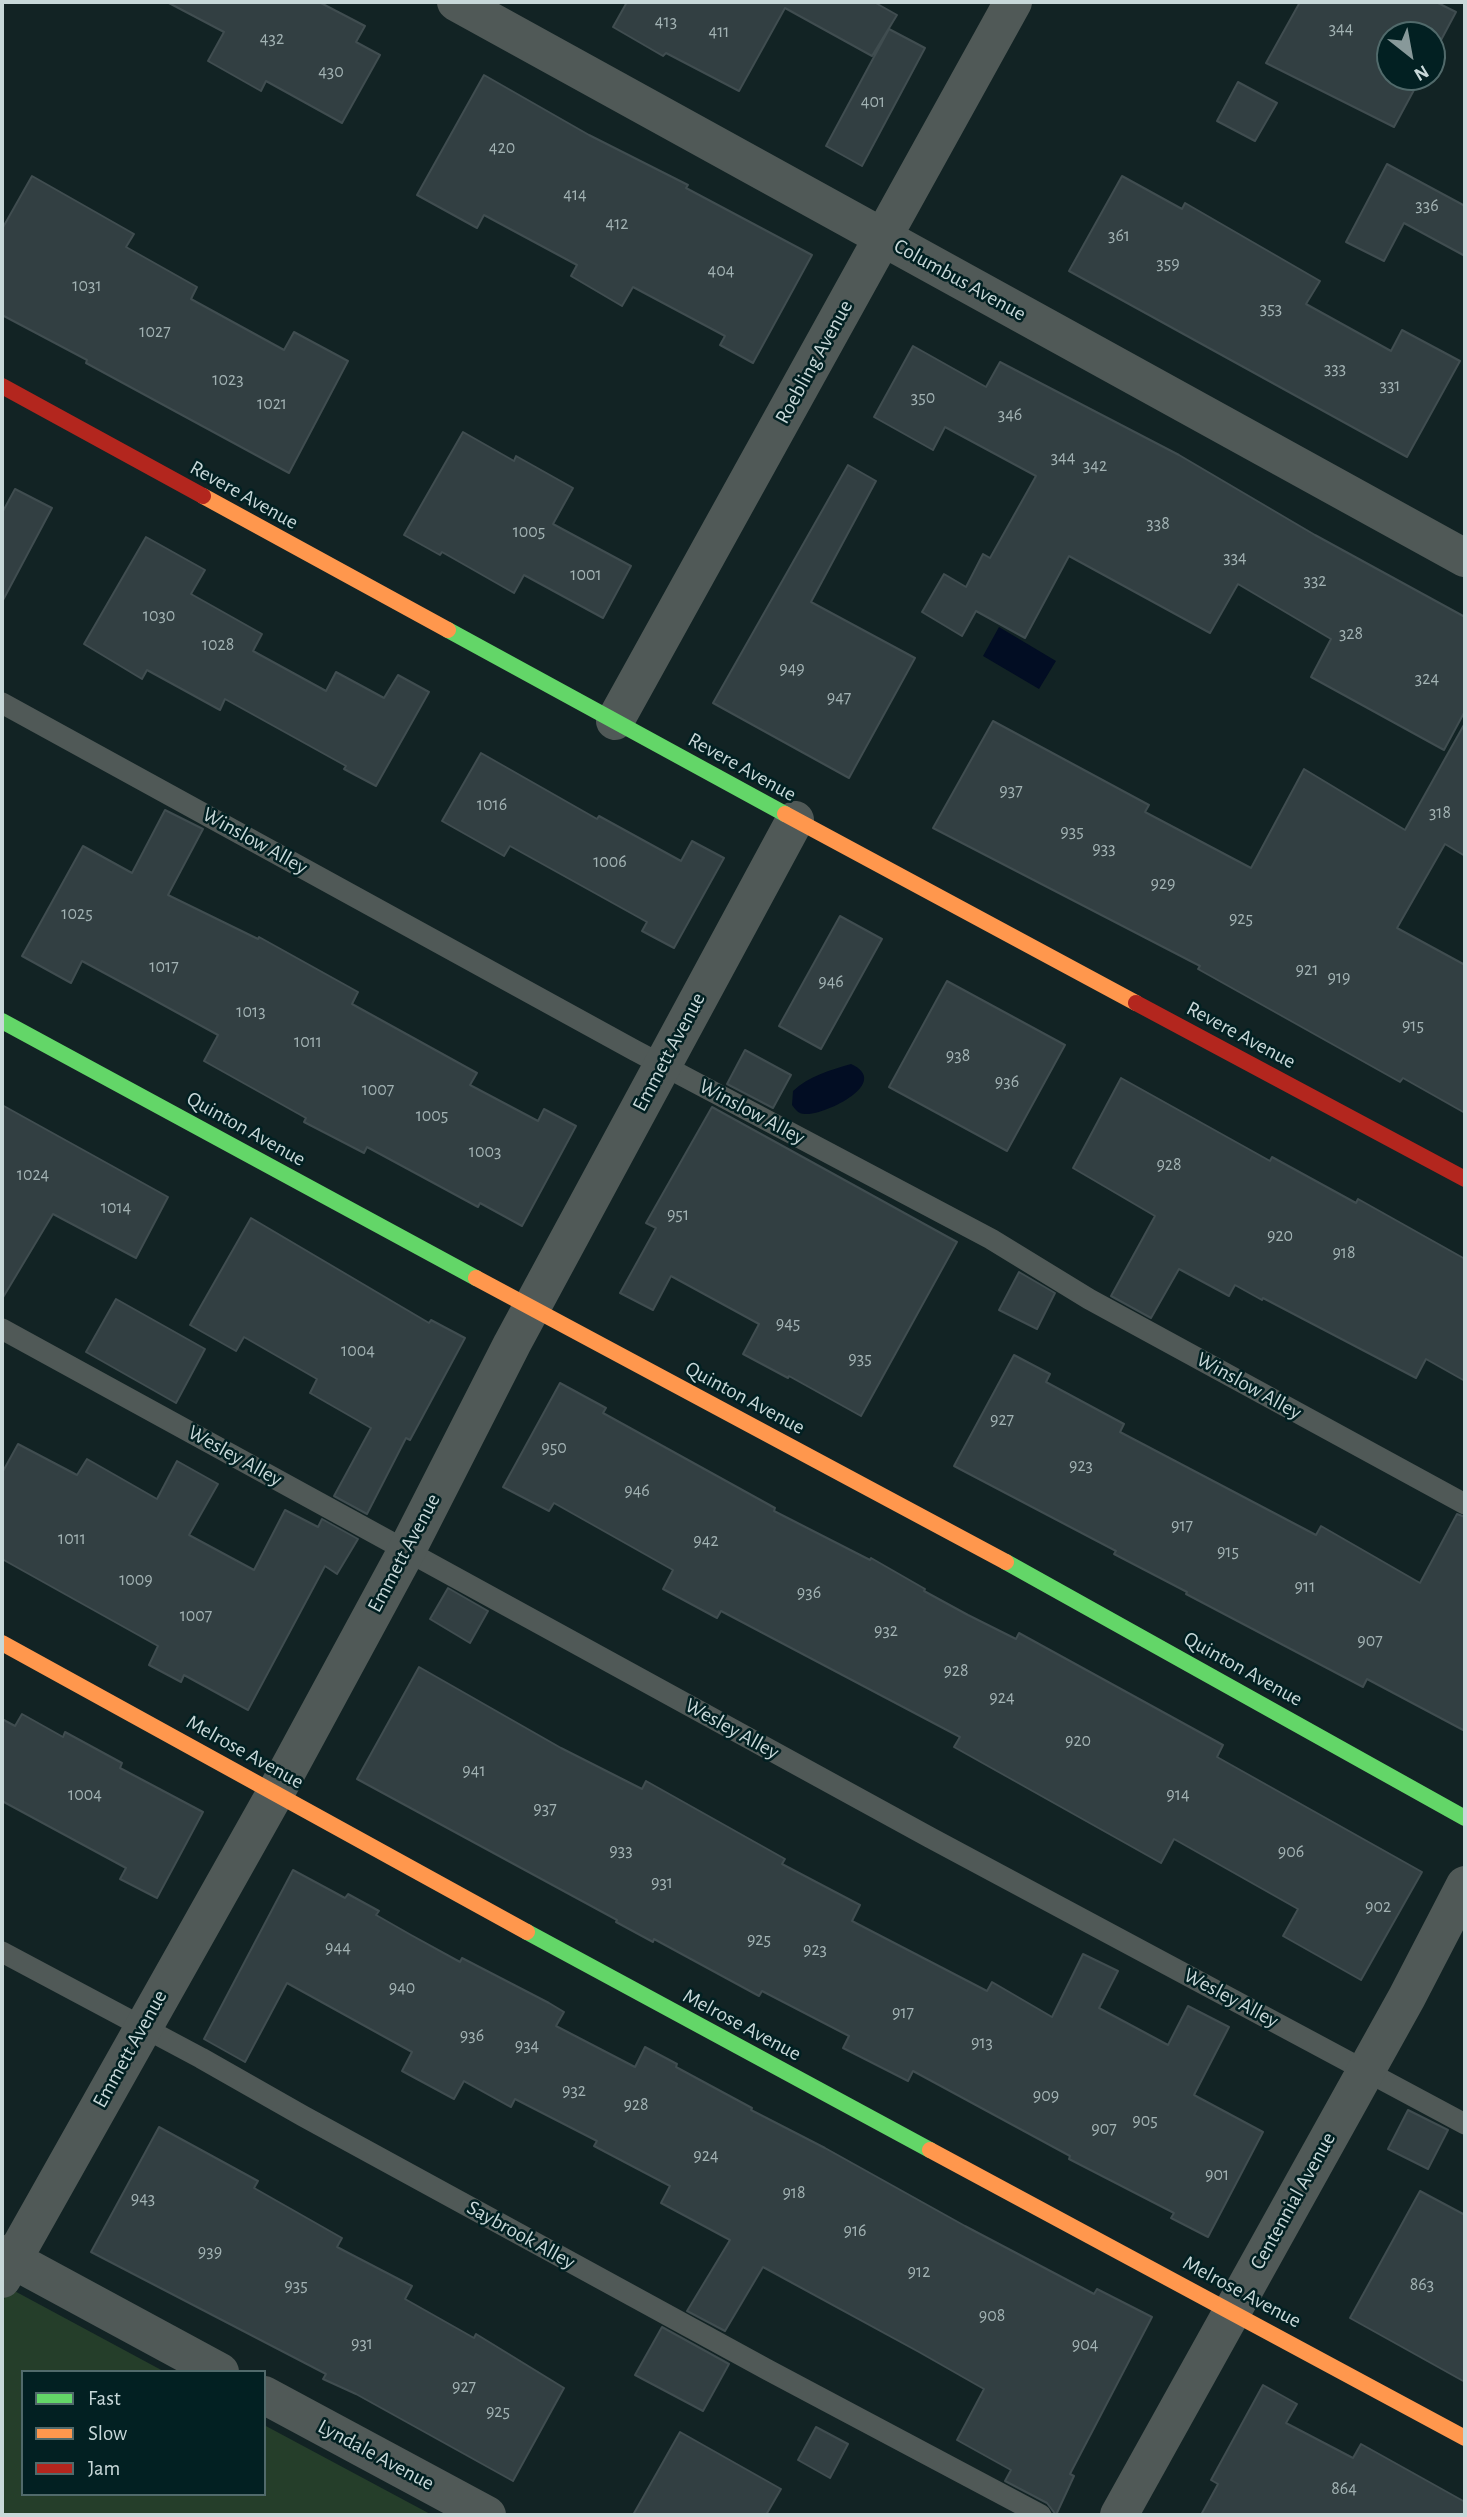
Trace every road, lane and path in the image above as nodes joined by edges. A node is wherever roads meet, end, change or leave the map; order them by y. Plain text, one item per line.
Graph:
1 (456, 2) edge
2 (1013, 2) edge
3 (882, 237) junction
4 (2, 386) edge
5 (1465, 558) edge
6 (2, 703) edge
7 (615, 721) junction
8 (795, 820) junction
9 (2, 1021) edge
10 (662, 1065) junction
11 (1465, 1179) edge
12 (532, 1308) junction
13 (2, 1329) edge
14 (1465, 1504) edge
15 (407, 1550) junction
16 (2, 1643) edge
17 (276, 1792) junction
18 (1465, 1818) edge
19 (1465, 1885) edge
20 (2, 1951) edge
21 (142, 2026) junction
22 (1365, 2072) junction
23 (1465, 2124) edge
24 (5, 2264) edge
25 (1232, 2311) junction
26 (216, 2370) edge
27 (266, 2396) edge
28 (1465, 2438) edge
29 (487, 2515) edge
30 (1041, 2515) edge
31 (1119, 2515) edge

1 - 3 street, Columbus Avenue
2 - 3 street, Roebling Avenue
3 - 5 street, Columbus Avenue
3 - 7 street, Roebling Avenue
4 - 7 street, Revere Avenue
6 - 10 lane, Winslow Alley
7 - 8 street, Revere Avenue
8 - 10 street, Emmett Avenue
8 - 11 street, Revere Avenue
9 - 12 street, Quinton Avenue
10 - 12 street, Emmett Avenue
10 - 14 lane, Winslow Alley
12 - 15 street, Emmett Avenue
12 - 18 street, Quinton Avenue
13 - 15 lane, Wesley Alley
15 - 17 street, Emmett Avenue
15 - 22 lane, Wesley Alley
16 - 17 street, Melrose Avenue
17 - 21 street, Emmett Avenue
17 - 25 street, Melrose Avenue
19 - 22 street, Centennial Avenue
20 - 21 lane, Saybrook Alley
21 - 24 street, Emmett Avenue
21 - 30 lane, Saybrook Alley
22 - 23 lane, Wesley Alley
22 - 25 street, Centennial Avenue
24 - 26 street
25 - 28 street, Melrose Avenue
25 - 31 street, Centennial Avenue
27 - 29 street, Lyndale Avenue

